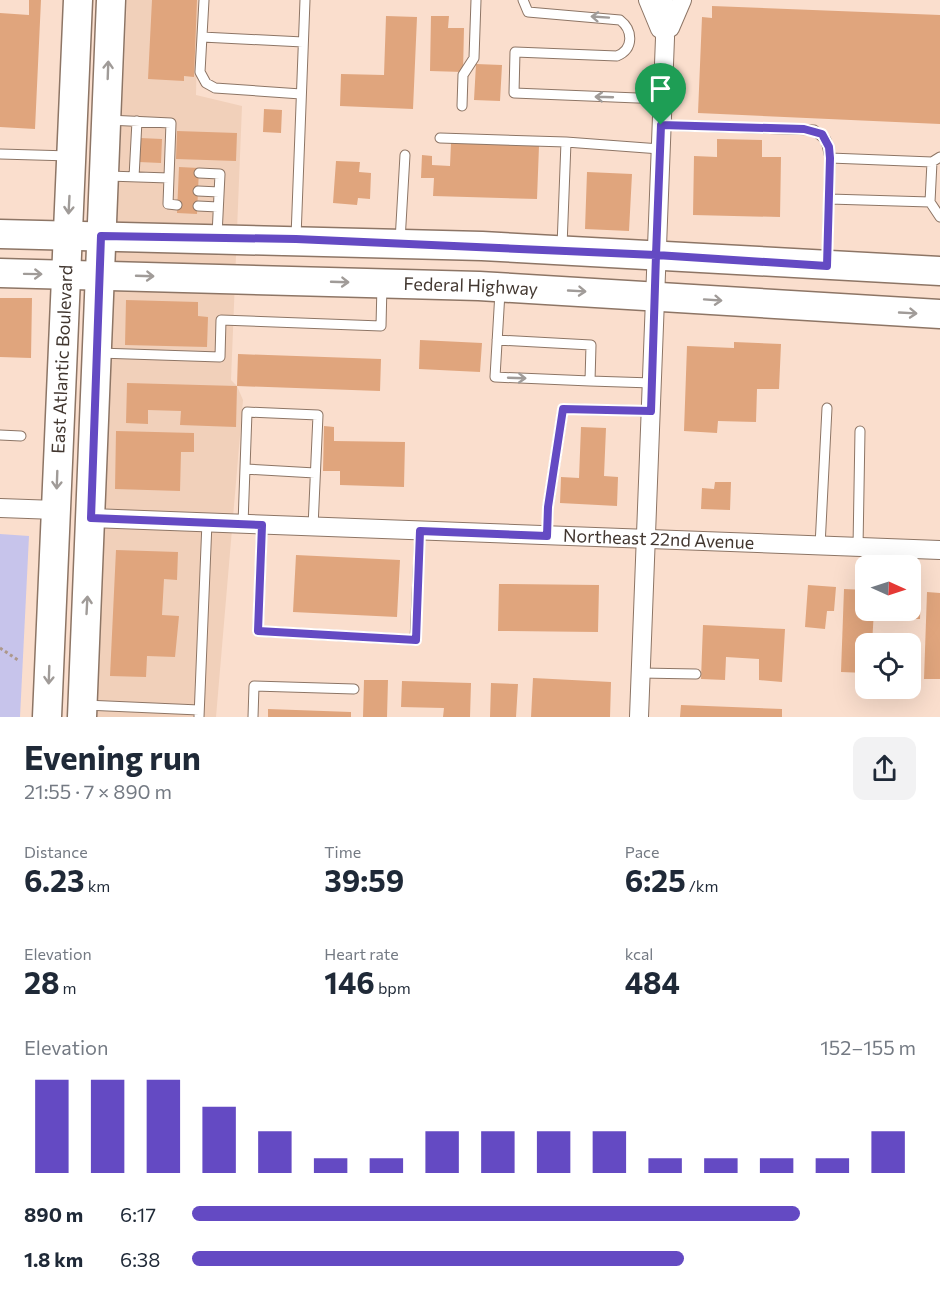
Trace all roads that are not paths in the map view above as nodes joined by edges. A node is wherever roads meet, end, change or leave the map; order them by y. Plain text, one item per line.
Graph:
1 (78, 0) edge
2 (111, 0) edge
3 (204, 0) edge
4 (305, 0) edge
5 (476, 0) edge
6 (523, 0) edge
7 (648, 0) edge
8 (663, 0) edge
9 (682, 0) edge
10 (202, 37) junction
11 (665, 38) junction
12 (303, 42) junction
13 (302, 94) junction
14 (662, 99) junction
15 (462, 106) dead end
16 (106, 120) junction
17 (137, 121) junction
18 (661, 125) junction
19 (440, 138) dead end
20 (566, 142) junction
21 (660, 149) junction
22 (0, 154) edge
23 (405, 155) dead end
24 (71, 156) junction
25 (830, 158) junction
26 (936, 159) edge
27 (199, 173) dead end
28 (172, 174) junction
29 (104, 176) junction
30 (134, 177) junction
31 (198, 191) dead end
32 (219, 192) junction
33 (829, 199) junction
34 (930, 202) junction
35 (177, 205) dead end
36 (198, 206) dead end
37 (218, 207) junction
38 (940, 217) edge
39 (0, 234) edge
40 (67, 235) junction
41 (101, 236) junction
42 (217, 238) junction
43 (296, 239) junction
44 (400, 243) junction
45 (561, 250) junction
46 (656, 255) junction
47 (827, 266) junction
48 (940, 271) edge
49 (0, 273) edge
50 (66, 274) junction
51 (100, 275) junction
52 (382, 284) junction
53 (500, 287) junction
54 (655, 295) junction
55 (940, 314) edge
56 (497, 340) junction
57 (97, 353) junction
58 (590, 381) junction
59 (652, 383) junction
60 (827, 408) dead end
61 (651, 411) junction
62 (860, 431) dead end
63 (0, 435) edge
64 (21, 436) dead end
65 (245, 469) junction
66 (315, 473) junction
67 (0, 508) edge
68 (56, 510) junction
69 (91, 518) junction
70 (207, 522) junction
71 (243, 524) junction
72 (262, 525) junction
73 (313, 527) junction
74 (420, 531) junction
75 (547, 536) junction
76 (646, 540) junction
77 (820, 546) junction
78 (858, 547) junction
79 (940, 550) edge
80 (641, 673) junction
81 (696, 674) dead end
82 (354, 689) dead end
83 (82, 711) edge
84 (199, 713) edge
85 (47, 717) edge
86 (253, 717) edge
87 (639, 717) edge

1 - 24 main road, East Atlantic Boulevard
16 -> 2 main road, East Atlantic Boulevard
3 - 10 lane
4 - 12 lane
5 - 15 lane
14 -> 6 lane
7 - 11 street
8 - 11 street
9 - 11 street
10 - 12 lane
10 - 13 lane
11 - 14 street
12 - 13 lane
13 - 43 lane
14 - 18 street
16 - 17 lane
16 - 29 main road, East Atlantic Boulevard
17 - 28 lane
17 - 30 lane
18 - 21 street
18 - 25 lane
19 - 20 lane
20 - 21 lane
20 - 45 lane
21 - 46 street
22 - 24 lane
23 - 44 lane
24 -> 40 main road, East Atlantic Boulevard
25 - 26 lane
25 - 33 lane
26 - 34 lane
27 - 32 lane
28 - 30 lane
28 - 35 lane
29 - 30 lane
29 - 41 main road, East Atlantic Boulevard
31 - 32 lane
32 - 37 lane
33 - 34 lane
33 - 47 lane
34 - 38 lane
36 - 37 lane
37 - 42 lane
39 - 40 main road
40 - 41 main road
40 - 50 main road, East Atlantic Boulevard
41 - 42 main road
41 - 51 main road, East Atlantic Boulevard
42 - 43 main road
43 - 44 main road
44 - 45 main road
45 - 46 main road
46 - 47 main road
46 - 54 street
47 - 48 main road
49 -> 50 main road, Federal Highway
50 - 51 main road, Federal Highway
50 -> 68 main road, East Atlantic Boulevard
51 -> 52 main road, Federal Highway
51 - 57 main road, East Atlantic Boulevard
52 - 53 main road, Federal Highway
52 - 57 lane
53 -> 54 main road, Federal Highway
53 - 56 lane
54 -> 55 main road, Federal Highway
54 - 59 street
56 - 58 lane
56 -> 58 lane
57 - 69 main road, East Atlantic Boulevard
58 - 59 lane
59 - 61 street
60 - 77 lane
61 - 75 lane
61 - 76 street
62 - 78 lane
63 - 64 lane
65 - 66 lane
65 - 66 lane
65 - 71 lane
66 - 73 lane
67 - 68 street
68 -> 85 main road, East Atlantic Boulevard
69 - 70 street, Northeast 22nd Avenue
83 -> 69 main road, East Atlantic Boulevard
70 - 71 street, Northeast 22nd Avenue
70 - 84 lane
71 - 72 street, Northeast 22nd Avenue
72 - 73 street, Northeast 22nd Avenue
72 - 74 lane
73 - 74 street, Northeast 22nd Avenue
74 - 75 street, Northeast 22nd Avenue
75 - 76 street, Northeast 22nd Avenue
76 - 77 street, Northeast 22nd Avenue
76 - 80 street
77 - 78 street, Northeast 22nd Avenue
78 - 79 street, Northeast 22nd Avenue
80 - 81 lane
80 - 87 street
82 - 86 lane
83 - 84 lane

